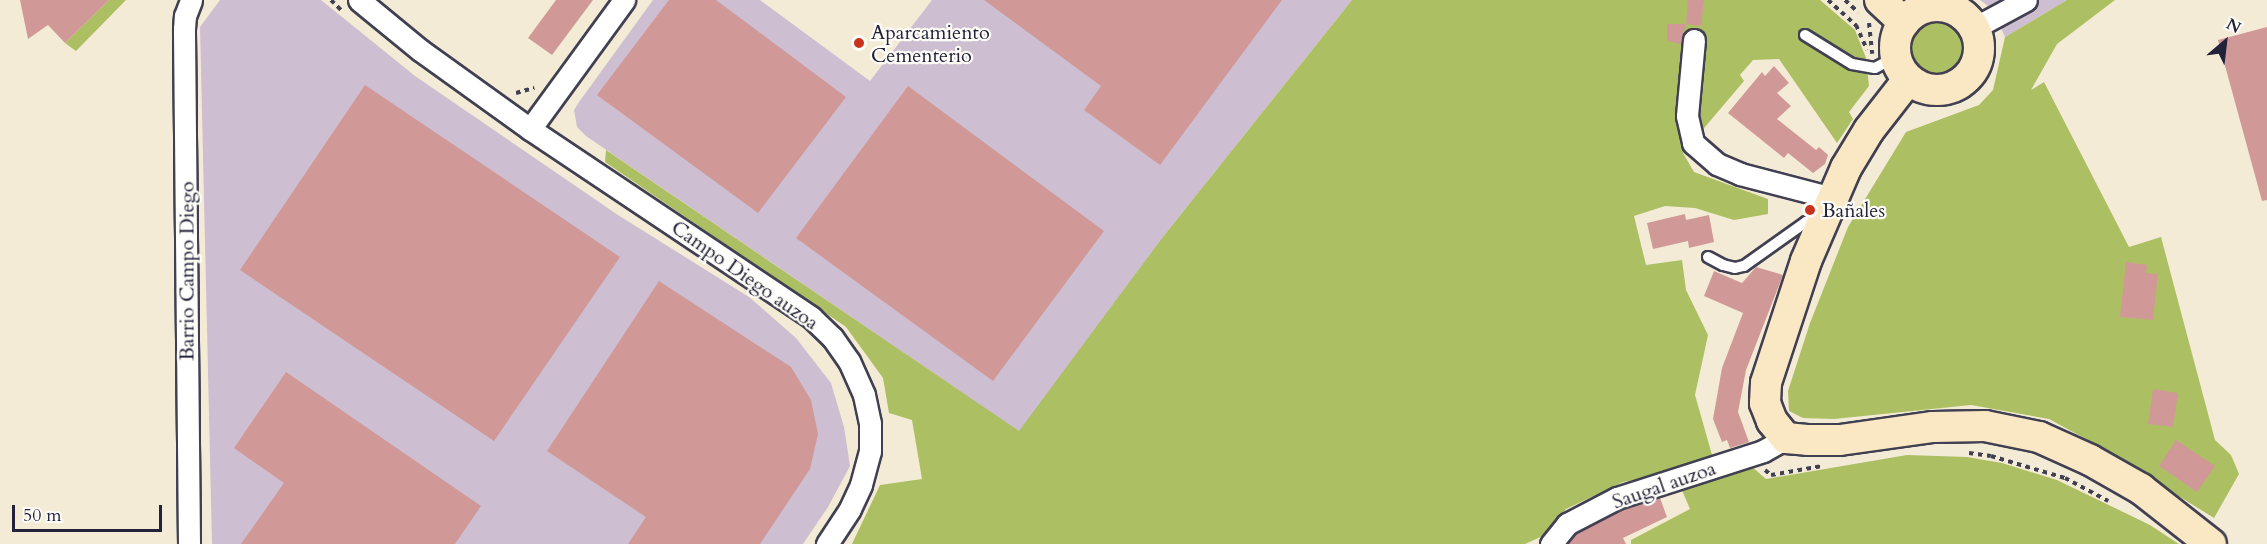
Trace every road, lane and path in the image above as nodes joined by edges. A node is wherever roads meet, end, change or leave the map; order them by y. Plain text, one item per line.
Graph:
1 (191, 0) edge
2 (331, 0) edge
3 (624, 0) edge
4 (1828, 0) edge
5 (1845, 0) edge
6 (1880, 0) edge
7 (2026, 0) edge
8 (354, 8) edge
9 (1904, 22) junction
10 (1974, 28) junction
11 (1805, 35) dead end
12 (1694, 40) dead end
13 (1867, 50) dead end
14 (1893, 68) junction
15 (538, 86) dead end
16 (510, 93) dead end
17 (530, 129) junction
18 (1832, 198) junction
19 (1820, 227) junction
20 (1708, 257) dead end
21 (1775, 445) junction
22 (1967, 452) dead end
23 (1827, 465) dead end
24 (2119, 506) dead end
25 (189, 544) edge
26 (827, 544) edge
27 (1551, 544) edge
28 (2211, 544) edge

1 - 25 street, Barrio Campo Diego
2 - 8 path
3 - 17 street
4 - 13 path
5 - 14 path
6 - 9 street
7 - 10 street
8 - 17 street, Campo Diego auzoa
9 - 10 street
9 - 14 street
10 - 14 street
11 - 14 lane
12 - 18 street
14 - 18 street
15 - 16 path
17 - 26 street, Campo Diego auzoa
18 - 19 street
19 - 20 lane
19 - 21 street
21 - 23 path
21 - 27 street, Saugal auzoa
21 - 28 street
22 - 24 path

